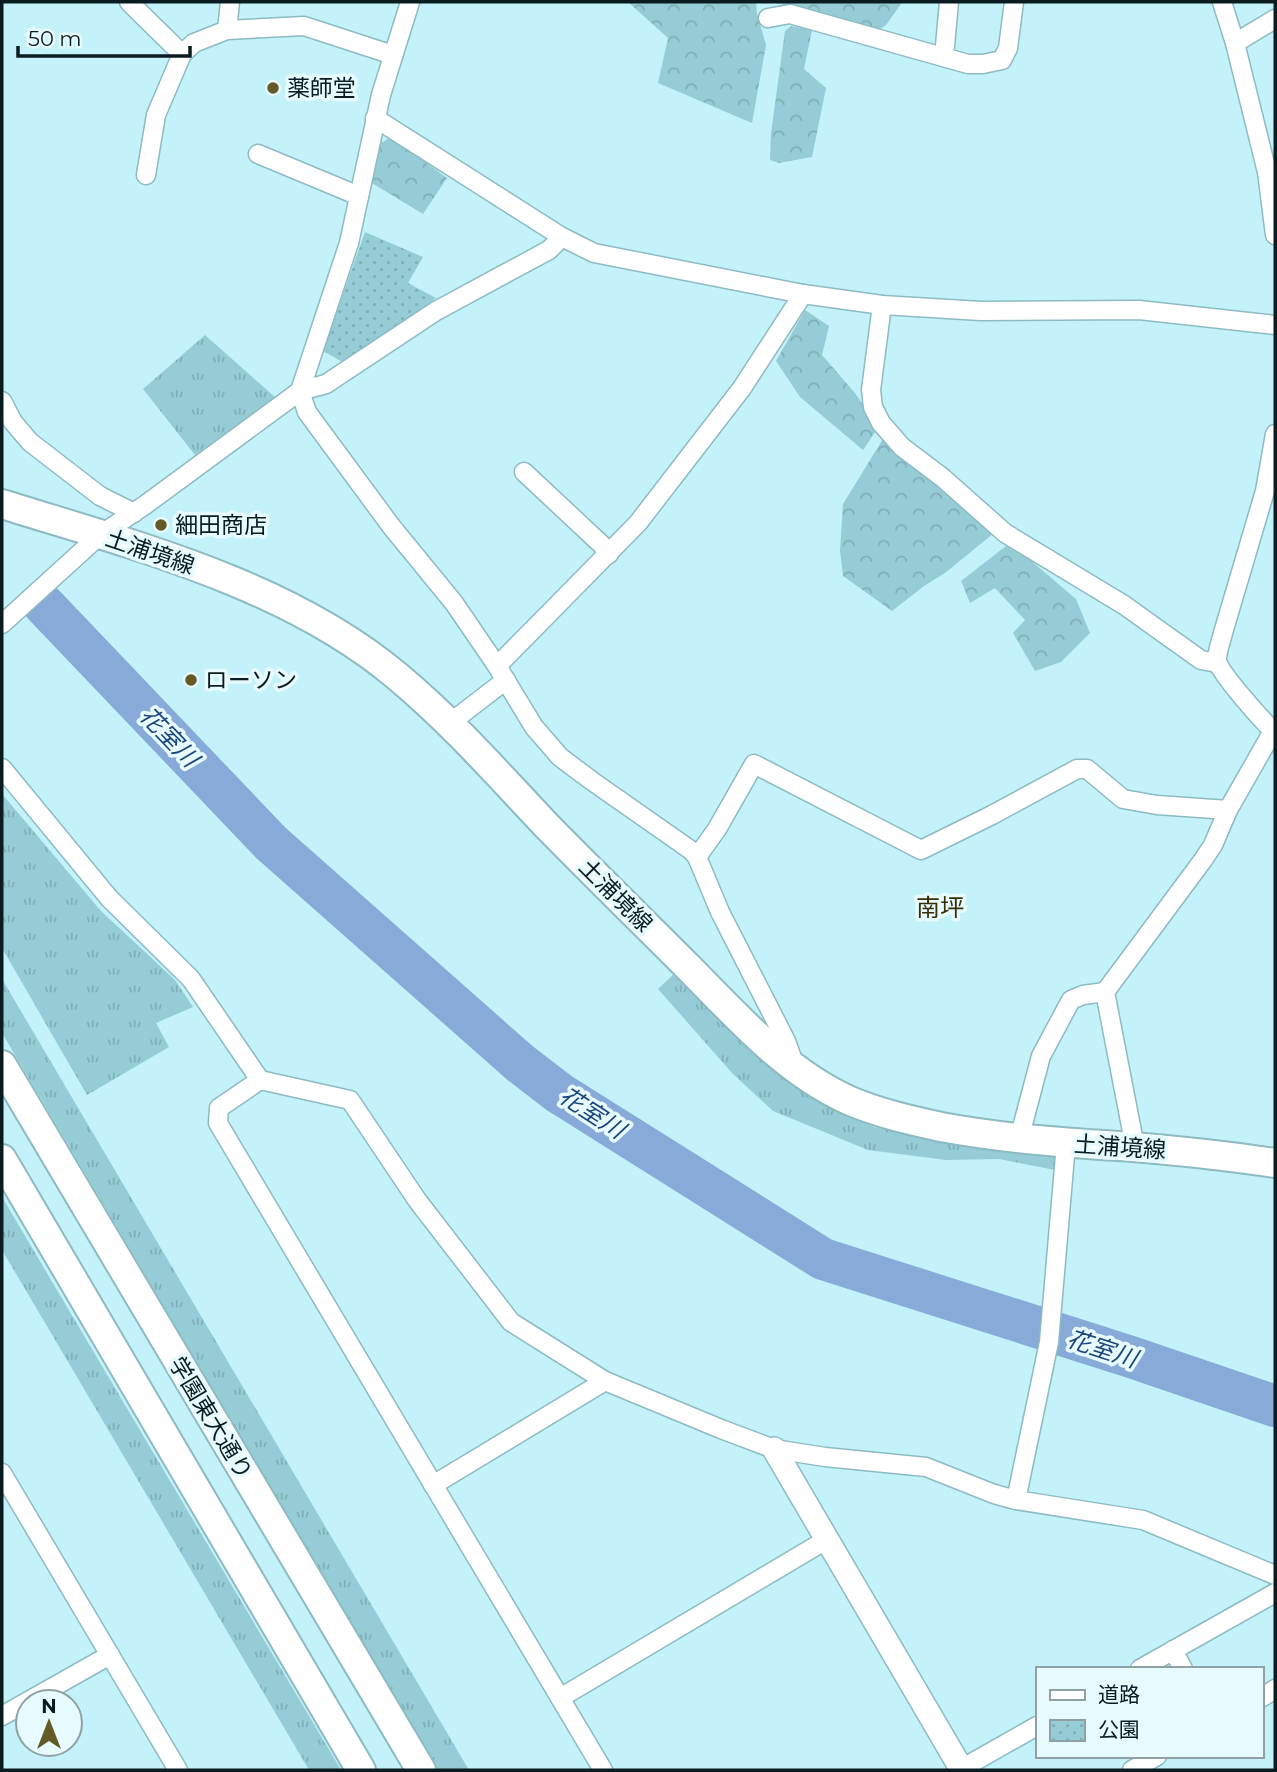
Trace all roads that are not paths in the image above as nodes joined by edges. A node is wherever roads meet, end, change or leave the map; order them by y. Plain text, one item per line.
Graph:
1 (129, 2) edge
2 (230, 2) edge
3 (410, 2) edge
4 (948, 2) edge
5 (1014, 2) edge
6 (1222, 2) edge
7 (768, 18) dead end
8 (1275, 19) edge
9 (227, 30) junction
10 (1235, 43) junction
11 (182, 54) junction
12 (393, 55) junction
13 (944, 57) junction
14 (375, 118) junction
15 (258, 154) dead end
16 (146, 175) dead end
17 (359, 197) junction
18 (1275, 235) edge
19 (562, 237) junction
20 (803, 294) junction
21 (882, 305) junction
22 (1275, 325) edge
23 (300, 391) junction
24 (2, 401) edge
25 (1275, 434) edge
26 (524, 472) dead end
27 (2, 504) edge
28 (134, 513) junction
29 (100, 535) junction
30 (609, 554) junction
31 (2, 624) edge
32 (1217, 663) junction
33 (502, 673) junction
34 (450, 723) junction
35 (1274, 732) edge
36 (2, 768) edge
37 (1228, 810) junction
38 (697, 857) junction
39 (1105, 992) junction
40 (2, 1065) edge
41 (796, 1068) junction
42 (260, 1080) junction
43 (1019, 1139) junction
44 (1066, 1144) junction
45 (1135, 1147) junction
46 (2, 1159) edge
47 (1275, 1163) edge
48 (605, 1381) junction
49 (774, 1449) junction
50 (2, 1473) edge
51 (433, 1485) junction
52 (1016, 1500) junction
53 (826, 1540) junction
54 (1275, 1575) edge
55 (1275, 1593) edge
56 (1172, 1650) junction
57 (110, 1655) junction
58 (1143, 1667) edge
59 (1182, 1667) edge
60 (560, 1698) junction
61 (2, 1716) edge
62 (1036, 1727) edge
63 (1153, 1758) edge
64 (178, 1770) edge
65 (361, 1770) edge
66 (421, 1770) edge
67 (603, 1770) edge
68 (961, 1770) edge
69 (1132, 1770) edge

1 - 11 street
2 - 9 street
3 - 12 street
4 - 13 street
5 - 13 street
6 - 10 street
7 - 13 street
8 - 10 street
9 - 11 street
9 - 12 street
10 - 18 street
11 - 16 street
12 - 14 street
14 - 17 street
14 - 19 street
15 - 17 street
17 - 23 street
19 - 20 street
19 - 23 street
20 - 21 street
20 - 30 street
21 - 22 street
21 - 32 street
23 - 28 street
23 - 33 street
24 - 28 street
25 - 32 street
26 - 30 street
27 - 29 main road, 土浦境線
28 - 29 street
29 - 31 street
29 - 34 main road, 土浦境線
30 - 33 street
32 - 35 street
33 - 34 street
33 - 38 street
34 - 41 main road, 土浦境線
35 - 37 street
36 - 42 street
37 - 38 street
37 - 39 street
38 - 41 street
39 - 43 street
39 - 45 street
40 - 66 main road, 学園東大通り
41 - 43 main road, 土浦境線
42 - 48 street
42 - 51 street
43 - 44 main road, 土浦境線
44 - 45 main road, 土浦境線
44 - 52 street
45 - 47 main road, 土浦境線
46 - 65 main road
48 - 49 street
48 - 51 street
49 - 52 street
49 - 53 street
50 - 57 street
51 - 60 street
52 - 54 street
53 - 60 street
53 - 68 street
55 - 56 street
56 - 58 street
56 - 59 street
57 - 61 street
57 - 64 street
60 - 67 street
62 - 68 street
63 - 69 street

